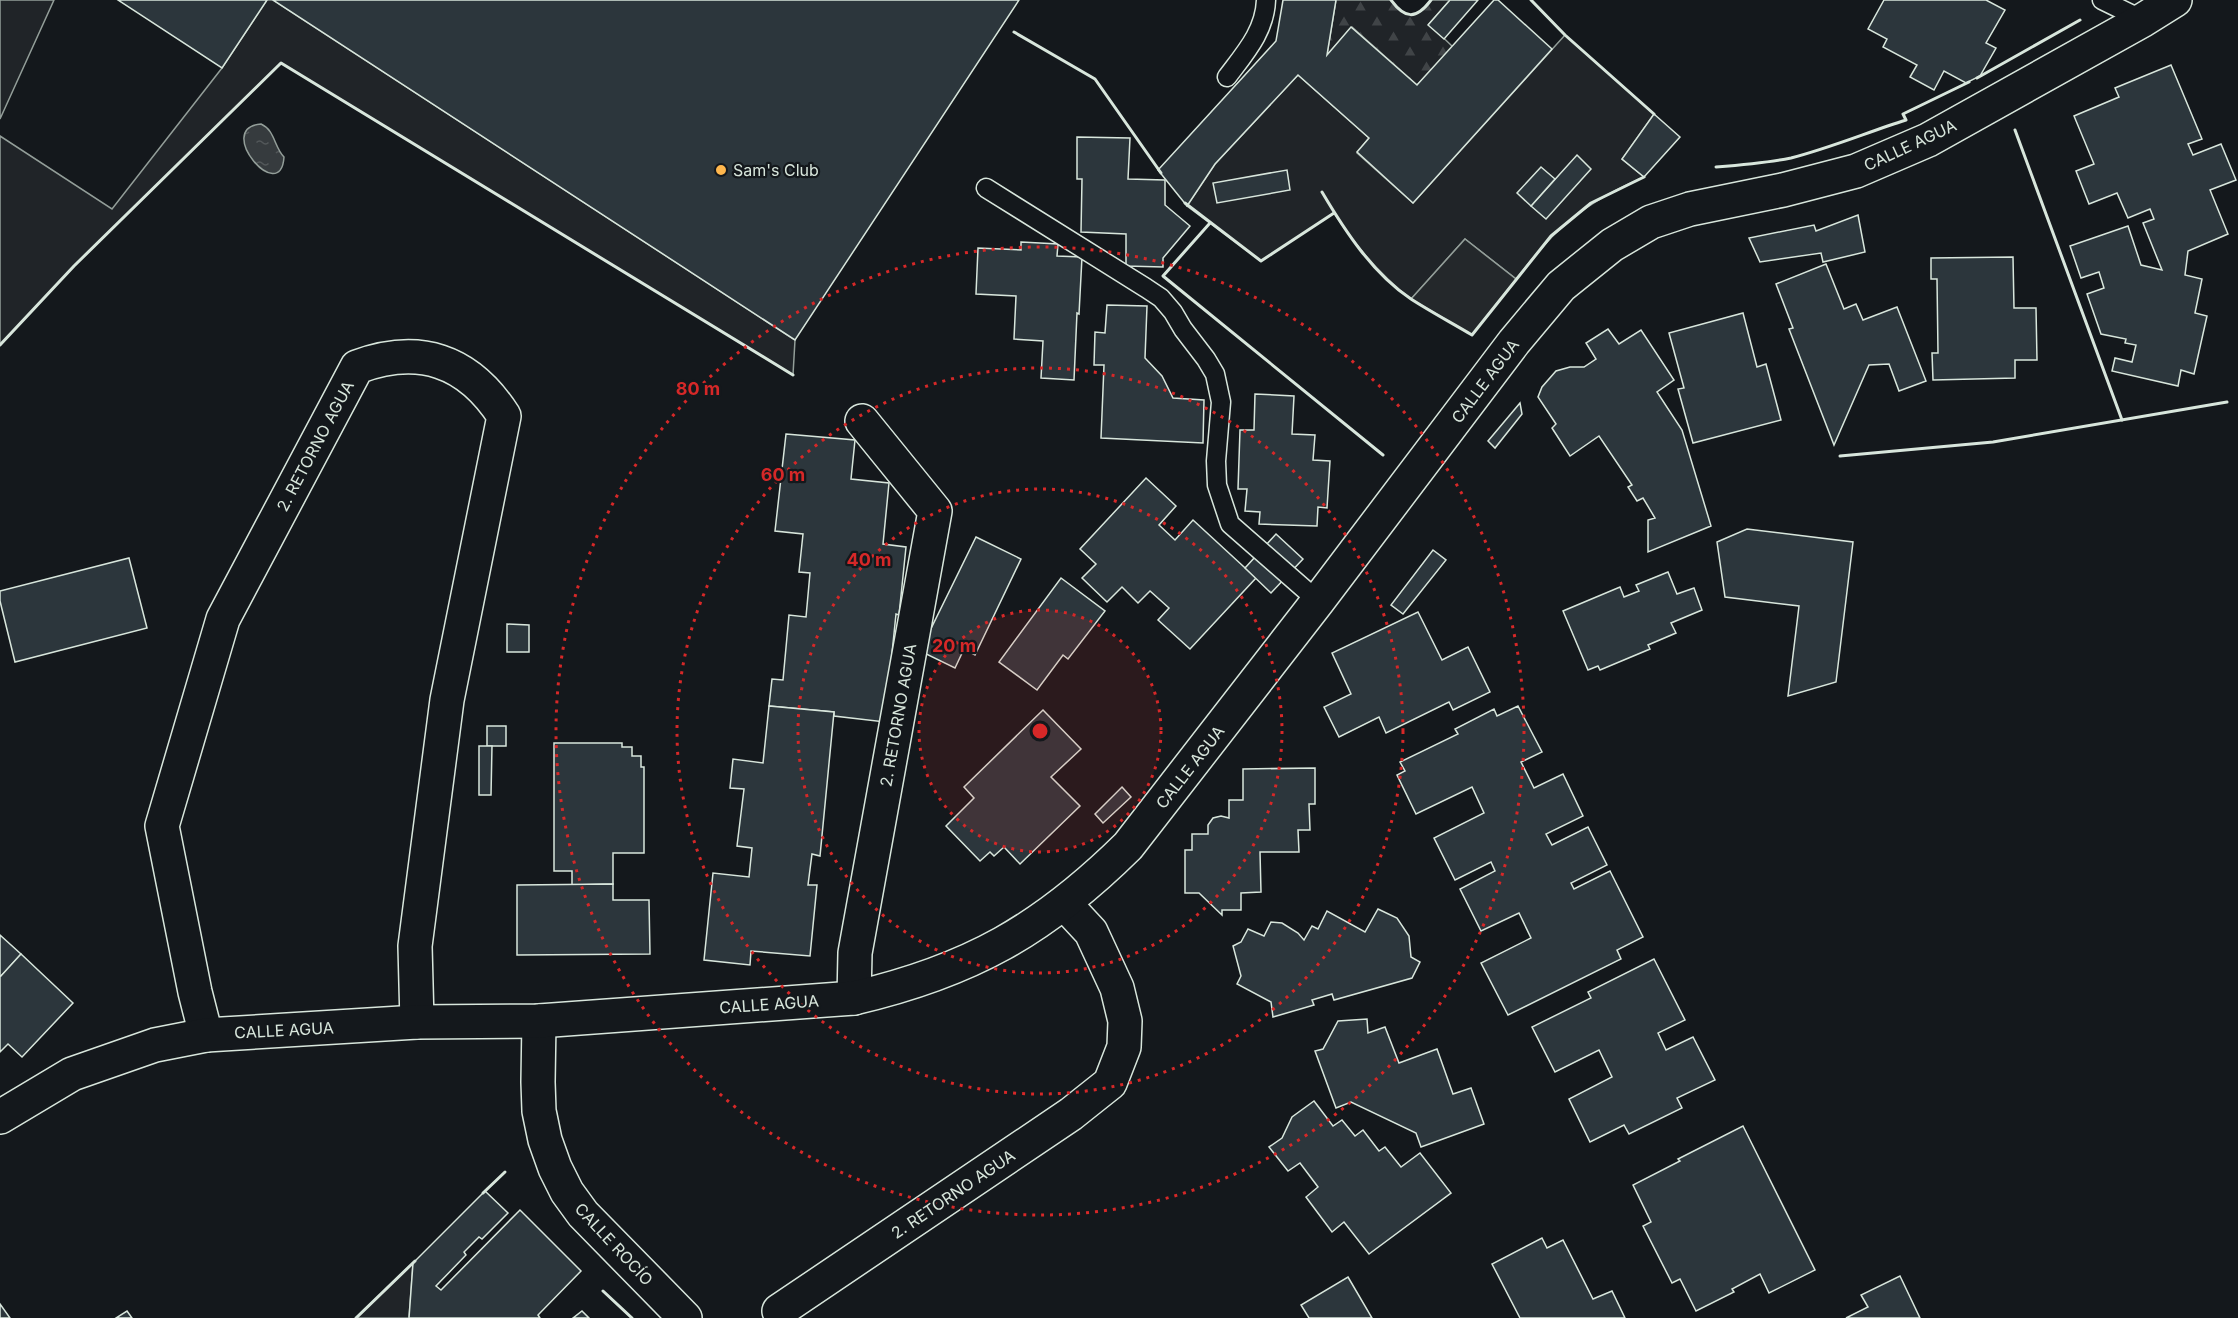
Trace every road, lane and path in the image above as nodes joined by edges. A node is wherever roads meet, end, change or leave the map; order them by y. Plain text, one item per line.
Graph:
1 (1266, 0) edge
2 (2102, 0) edge
3 (2175, 0) edge
4 (2143, 21) junction
5 (1227, 77) dead end
6 (986, 188) dead end
7 (862, 421) dead end
8 (1318, 601) junction
9 (1065, 904) junction
10 (854, 998) junction
11 (539, 1021) junction
12 (417, 1022) junction
13 (206, 1035) junction
14 (0, 1117) edge
15 (778, 1311) dead end
16 (685, 1318) edge

1 - 5 lane
2 - 4 lane
3 - 4 street, CALLE AGUA
4 - 8 street, CALLE AGUA
6 - 8 lane
7 - 10 street, 2. RETORNO AGUA
8 - 9 street, CALLE AGUA
9 - 10 street, CALLE AGUA
9 - 15 street, 2. RETORNO AGUA
10 - 11 street, CALLE AGUA
11 - 12 street, CALLE AGUA
11 - 16 street, CALLE ROCÍO
12 - 13 street, CALLE AGUA
12 - 13 street, 2. RETORNO AGUA
13 - 14 street, CALLE AGUA

